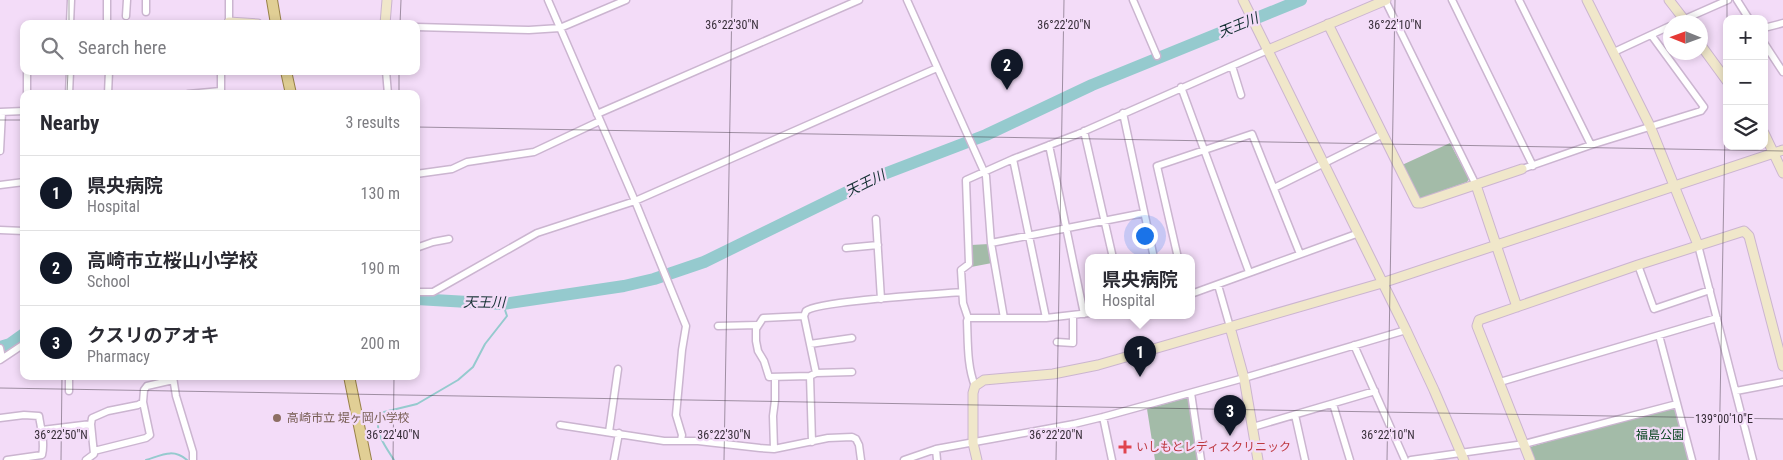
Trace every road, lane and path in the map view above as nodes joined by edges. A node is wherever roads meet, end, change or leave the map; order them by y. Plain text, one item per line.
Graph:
1 (71, 0) edge
2 (107, 0) edge
3 (127, 0) edge
4 (146, 0) edge
5 (229, 0) edge
6 (272, 0) edge
7 (387, 0) edge
8 (548, 0) edge
9 (626, 0) edge
10 (859, 0) edge
11 (907, 0) edge
12 (1133, 0) edge
13 (1243, 0) edge
14 (1386, 0) edge
15 (1452, 0) edge
16 (1519, 0) edge
17 (1587, 0) edge
18 (1669, 0) edge
19 (1728, 0) edge
20 (1737, 0) edge
21 (146, 12) dead end
22 (1678, 15) edge
23 (1697, 15) edge
24 (1746, 15) edge
25 (126, 16) dead end
26 (70, 20) edge
27 (107, 20) edge
28 (229, 20) edge
29 (275, 20) edge
30 (385, 20) edge
31 (1783, 23) edge
32 (1328, 24) junction
33 (420, 27) edge
34 (1768, 27) edge
35 (560, 28) junction
36 (1663, 30) edge
37 (1652, 36) junction
38 (1768, 49) edge
39 (1268, 50) junction
40 (1614, 52) junction
41 (1708, 55) edge
42 (1158, 56) dead end
43 (1232, 66) junction
44 (938, 68) junction
45 (1783, 72) edge
46 (27, 75) edge
47 (70, 75) edge
48 (109, 75) edge
49 (220, 75) edge
50 (287, 75) edge
51 (386, 75) edge
52 (1723, 76) edge
53 (1181, 87) junction
54 (27, 90) edge
55 (69, 90) edge
56 (108, 90) edge
57 (222, 90) edge
58 (290, 90) edge
59 (388, 90) edge
60 (1241, 95) dead end
61 (20, 111) edge
62 (1, 112) edge
63 (1123, 113) junction
64 (597, 114) junction
65 (600, 122) junction
66 (1650, 126) junction
67 (1084, 131) junction
68 (1383, 134) junction
69 (1768, 138) edge
70 (1049, 145) junction
71 (1591, 145) junction
72 (1205, 150) junction
73 (0, 152) edge
74 (1778, 152) edge
75 (1013, 159) junction
76 (1325, 164) junction
77 (1533, 166) junction
78 (1522, 169) joint
79 (984, 172) junction
80 (420, 173) edge
81 (1783, 173) edge
82 (20, 182) edge
83 (0, 185) edge
84 (1476, 185) junction
85 (1674, 186) junction
86 (1274, 188) junction
87 (635, 201) junction
88 (1144, 213) junction
89 (876, 219) dead end
90 (1106, 220) junction
91 (1067, 228) junction
92 (0, 230) edge
93 (20, 231) edge
94 (1359, 233) junction
95 (1029, 236) junction
96 (449, 239) dead end
97 (991, 243) junction
98 (878, 245) junction
99 (1497, 246) junction
100 (1698, 246) junction
101 (420, 247) edge
102 (846, 248) dead end
103 (1112, 254) edge
104 (1153, 254) edge
105 (1177, 254) edge
106 (1300, 254) junction
107 (1638, 265) junction
108 (1249, 272) junction
109 (1382, 283) junction
110 (1218, 285) junction
111 (1710, 290) junction
112 (420, 292) edge
113 (962, 292) junction
114 (1195, 293) edge
115 (881, 299) junction
116 (1517, 308) junction
117 (1085, 309) edge
118 (1085, 314) edge
119 (1073, 315) junction
120 (804, 316) junction
121 (968, 318) junction
122 (1004, 318) junction
123 (1046, 318) junction
124 (1717, 318) junction
125 (757, 325) junction
126 (718, 326) dead end
127 (1230, 327) junction
128 (1406, 330) junction
129 (1659, 336) junction
130 (852, 338) dead end
131 (1057, 342) dead end
132 (810, 344) junction
133 (1354, 346) junction
134 (20, 347) edge
135 (0, 348) edge
136 (1, 359) edge
137 (1783, 366) edge
138 (618, 369) dead end
139 (852, 372) dead end
140 (813, 374) junction
141 (775, 377) junction
142 (1244, 378) junction
143 (69, 380) edge
144 (166, 380) edge
145 (173, 380) edge
146 (350, 380) edge
147 (1500, 382) junction
148 (1783, 382) edge
149 (975, 386) junction
150 (69, 391) dead end
151 (1375, 391) junction
152 (1736, 391) junction
153 (1191, 393) junction
154 (143, 402) junction
155 (1333, 404) junction
156 (1677, 404) junction
157 (1295, 415) junction
158 (1103, 417) junction
159 (0, 418) edge
160 (91, 424) junction
161 (560, 425) dead end
162 (1253, 427) junction
163 (42, 430) junction
164 (610, 432) junction
165 (619, 433) junction
166 (681, 440) junction
167 (812, 442) junction
168 (973, 443) junction
169 (1524, 444) junction
170 (774, 448) junction
171 (936, 449) junction
172 (94, 451) junction
173 (1463, 456) edge
174 (7, 460) edge
175 (86, 460) edge
176 (193, 460) edge
177 (366, 460) edge
178 (614, 460) edge
179 (861, 460) edge
180 (904, 460) edge
181 (937, 460) edge
182 (977, 460) edge
183 (1112, 460) edge
184 (1202, 460) edge
185 (1258, 460) edge
186 (1304, 460) edge
187 (1350, 460) edge
188 (1405, 460) edge
189 (1411, 460) edge
190 (1530, 460) edge
191 (1692, 460) edge
192 (1754, 460) edge

1 - 26 street
2 - 27 street
3 - 25 street
4 - 21 street
5 - 28 street
6 - 29 main road
7 - 30 street
8 - 35 street
9 - 35 street
10 - 64 street
11 - 44 street
12 - 42 street
13 - 39 street
14 - 32 street
14 - 84 street
15 - 77 street
16 - 71 street
17 - 40 street
18 - 22 street
19 - 23 street
20 - 24 street
31 - 34 street
32 - 39 street
32 - 68 street
33 - 35 street
35 - 64 street
36 - 37 street
37 - 40 street
37 - 66 street
38 - 45 street
39 - 43 street
39 - 76 street
40 - 66 street
41 - 52 street
43 - 53 street
43 - 60 street
44 - 79 street
44 - 87 street
46 - 54 street
47 - 55 street
48 - 56 street
49 - 57 street
50 - 58 main road
51 - 59 street
53 - 63 street
53 - 72 street
61 - 62 street
62 - 73 street
63 - 67 street
63 - 88 street
64 - 65 street
65 - 80 street
65 - 87 street
66 - 71 street
66 - 85 street
67 - 70 street
67 - 90 street
68 - 76 street
68 - 84 street
69 - 74 street
70 - 75 street
70 - 91 street
71 - 77 street
72 - 86 street
72 - 105 street
72 - 108 street
74 - 81 street
74 - 85 street
75 - 79 street
75 - 95 street
76 - 86 street
76 - 94 street
77 - 78 street
78 - 84 street
79 - 97 street
79 - 113 street
82 - 83 street
84 - 99 street
85 - 99 street
85 - 100 street
86 - 106 street
87 - 112 street
87 - 166 street
88 - 90 street
88 - 104 street
89 - 98 street
90 - 91 street
90 - 103 street
91 - 95 street
91 - 117 street
92 - 93 street
94 - 106 street
94 - 109 street
95 - 97 street
95 - 123 street
96 - 101 street
97 - 122 street
98 - 102 street
98 - 115 street
99 - 109 street
99 - 116 street
100 - 107 street
100 - 111 street
100 - 137 street
106 - 108 street
107 - 111 street
107 - 116 street
108 - 110 street
109 - 127 street
109 - 128 street
110 - 114 street
110 - 127 street
111 - 124 street
113 - 115 street
113 - 121 street
115 - 120 street
116 - 147 street
118 - 119 street
119 - 123 street
119 - 131 street
120 - 125 street
120 - 132 street
121 - 122 street
121 - 149 street
122 - 123 street
124 - 129 street
124 - 152 street
125 - 126 street
125 - 141 street
127 - 142 street
127 - 149 street
128 - 133 street
128 - 173 street
129 - 147 street
129 - 156 street
130 - 132 street
132 - 140 street
133 - 142 street
133 - 151 street
134 - 136 street
135 - 136 street
138 - 164 street
139 - 140 street
140 - 141 street
140 - 167 street
141 - 170 street
142 - 153 street
142 - 162 street
143 - 150 street
144 - 154 street
145 - 176 street
146 - 177 main road
147 - 169 street
148 - 152 street
149 - 168 street
151 - 155 street
151 - 188 street
152 - 192 street
153 - 158 street
153 - 184 street
154 - 160 street
154 - 172 street
155 - 157 street
155 - 187 street
156 - 169 street
156 - 191 street
157 - 162 street
157 - 186 street
158 - 168 street
158 - 183 street
159 - 163 street
160 - 163 street
160 - 172 street
161 - 164 street
162 - 185 street
163 - 174 street
164 - 165 street
165 - 166 street
165 - 178 street
166 - 170 street
167 - 170 street
167 - 179 street
168 - 171 street
168 - 182 street
169 - 173 street
169 - 190 street
171 - 180 street
171 - 181 street
172 - 175 street
173 - 189 street

